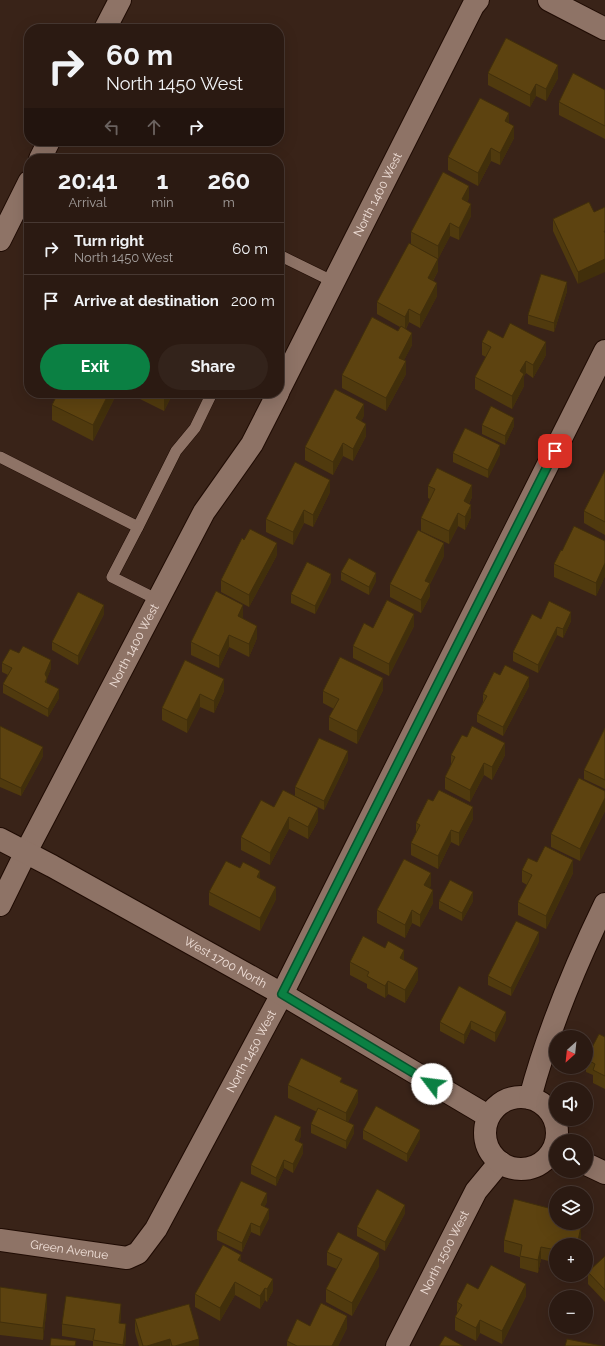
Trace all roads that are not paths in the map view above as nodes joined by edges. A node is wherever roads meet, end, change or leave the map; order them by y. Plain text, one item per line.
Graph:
1 (120, 0) edge
2 (478, 0) edge
3 (550, 0) edge
4 (108, 24) edge
5 (605, 28) edge
6 (24, 192) edge
7 (0, 240) edge
8 (284, 257) edge
9 (334, 282) junction
10 (605, 352) edge
11 (284, 380) edge
12 (210, 398) edge
13 (275, 398) edge
14 (0, 457) edge
15 (138, 527) junction
16 (158, 600) junction
17 (0, 838) edge
18 (26, 852) junction
19 (605, 904) edge
20 (0, 905) edge
21 (282, 994) junction
22 (530, 1098) junction
23 (488, 1116) junction
24 (557, 1134) edge
25 (549, 1156) edge
26 (500, 1162) junction
27 (593, 1167) edge
28 (605, 1173) edge
29 (0, 1240) edge
30 (138, 1253) joint
31 (396, 1346) edge

1 - 4 street
2 - 9 street, North 1400 West
3 - 5 street
6 - 7 street
8 - 9 lane
9 - 11 street, North 1400 West
10 - 21 street, North 1450 West
12 - 15 lane
13 - 16 street, North 1400 West
14 - 15 lane
15 - 16 lane
16 - 18 street, North 1400 West
17 - 18 street, West 1700 North
18 - 20 street, North 1400 West
18 - 21 street, West 1700 North
19 - 22 street
21 - 23 street, West 1700 North
21 - 30 street, North 1450 West
22 - 23 street
22 - 24 street
23 - 26 street
25 - 26 street
26 - 31 street, North 1500 West
27 - 28 street
29 - 30 street, Green Avenue

